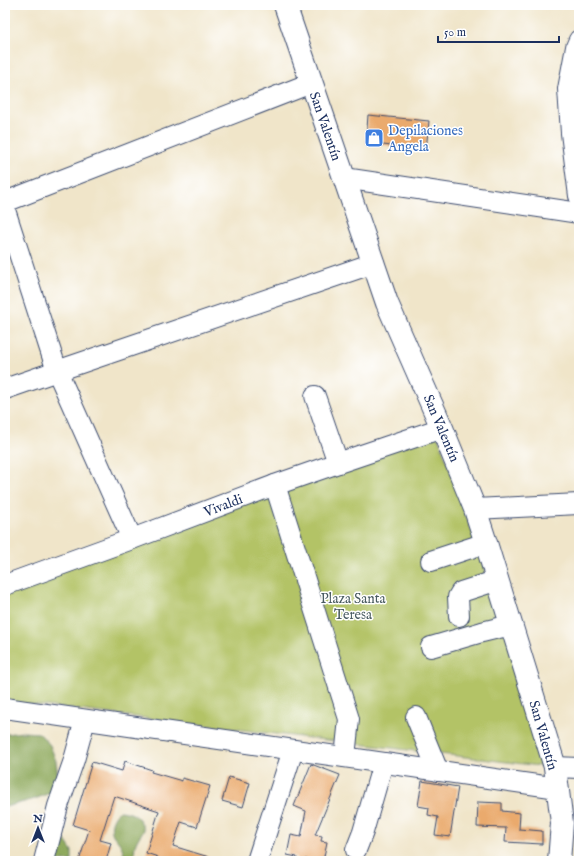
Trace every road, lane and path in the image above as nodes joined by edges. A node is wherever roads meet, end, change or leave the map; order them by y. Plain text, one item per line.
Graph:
1 (285, 5) edge
2 (579, 40) edge
3 (311, 82) junction
4 (344, 178) junction
5 (579, 196) edge
6 (5, 202) edge
7 (5, 210) edge
8 (579, 213) edge
9 (374, 263) junction
10 (56, 370) junction
11 (5, 389) edge
12 (315, 396) dead end
13 (442, 428) junction
14 (338, 463) junction
15 (275, 485) junction
16 (579, 504) edge
17 (474, 509) junction
18 (132, 539) junction
19 (486, 543) junction
20 (432, 560) dead end
21 (498, 580) junction
22 (5, 585) edge
23 (459, 616) dead end
24 (512, 625) junction
25 (431, 648) dead end
26 (5, 708) edge
27 (416, 717) dead end
28 (85, 720) junction
29 (293, 750) junction
30 (345, 757) junction
31 (383, 763) junction
32 (579, 768) edge
33 (438, 771) junction
34 (556, 778) junction
35 (356, 850) dead end
36 (258, 858) dead end
37 (44, 861) edge
38 (559, 861) edge

1 - 3 main road, San Valentín
2 - 5 street
3 - 4 main road, San Valentín
3 - 6 street
4 - 8 street
4 - 9 main road, San Valentín
7 - 10 street
9 - 10 street
9 - 13 main road, San Valentín
10 - 11 street
10 - 18 street
12 - 14 street
13 - 14 street, Vivaldi
13 - 17 main road, San Valentín
14 - 15 street, Vivaldi
15 - 18 street, Vivaldi
15 - 30 street
16 - 17 street
17 - 19 main road, San Valentín
18 - 22 street, Vivaldi
19 - 20 street
19 - 21 main road, San Valentín
21 - 23 street
21 - 24 main road, San Valentín
24 - 25 street
24 - 34 main road, San Valentín
26 - 28 street
27 - 33 street
28 - 29 street
28 - 37 street
29 - 30 street
29 - 36 street
30 - 31 street
31 - 33 street
31 - 35 street
32 - 34 street
33 - 34 street
34 - 38 main road, San Valentín

